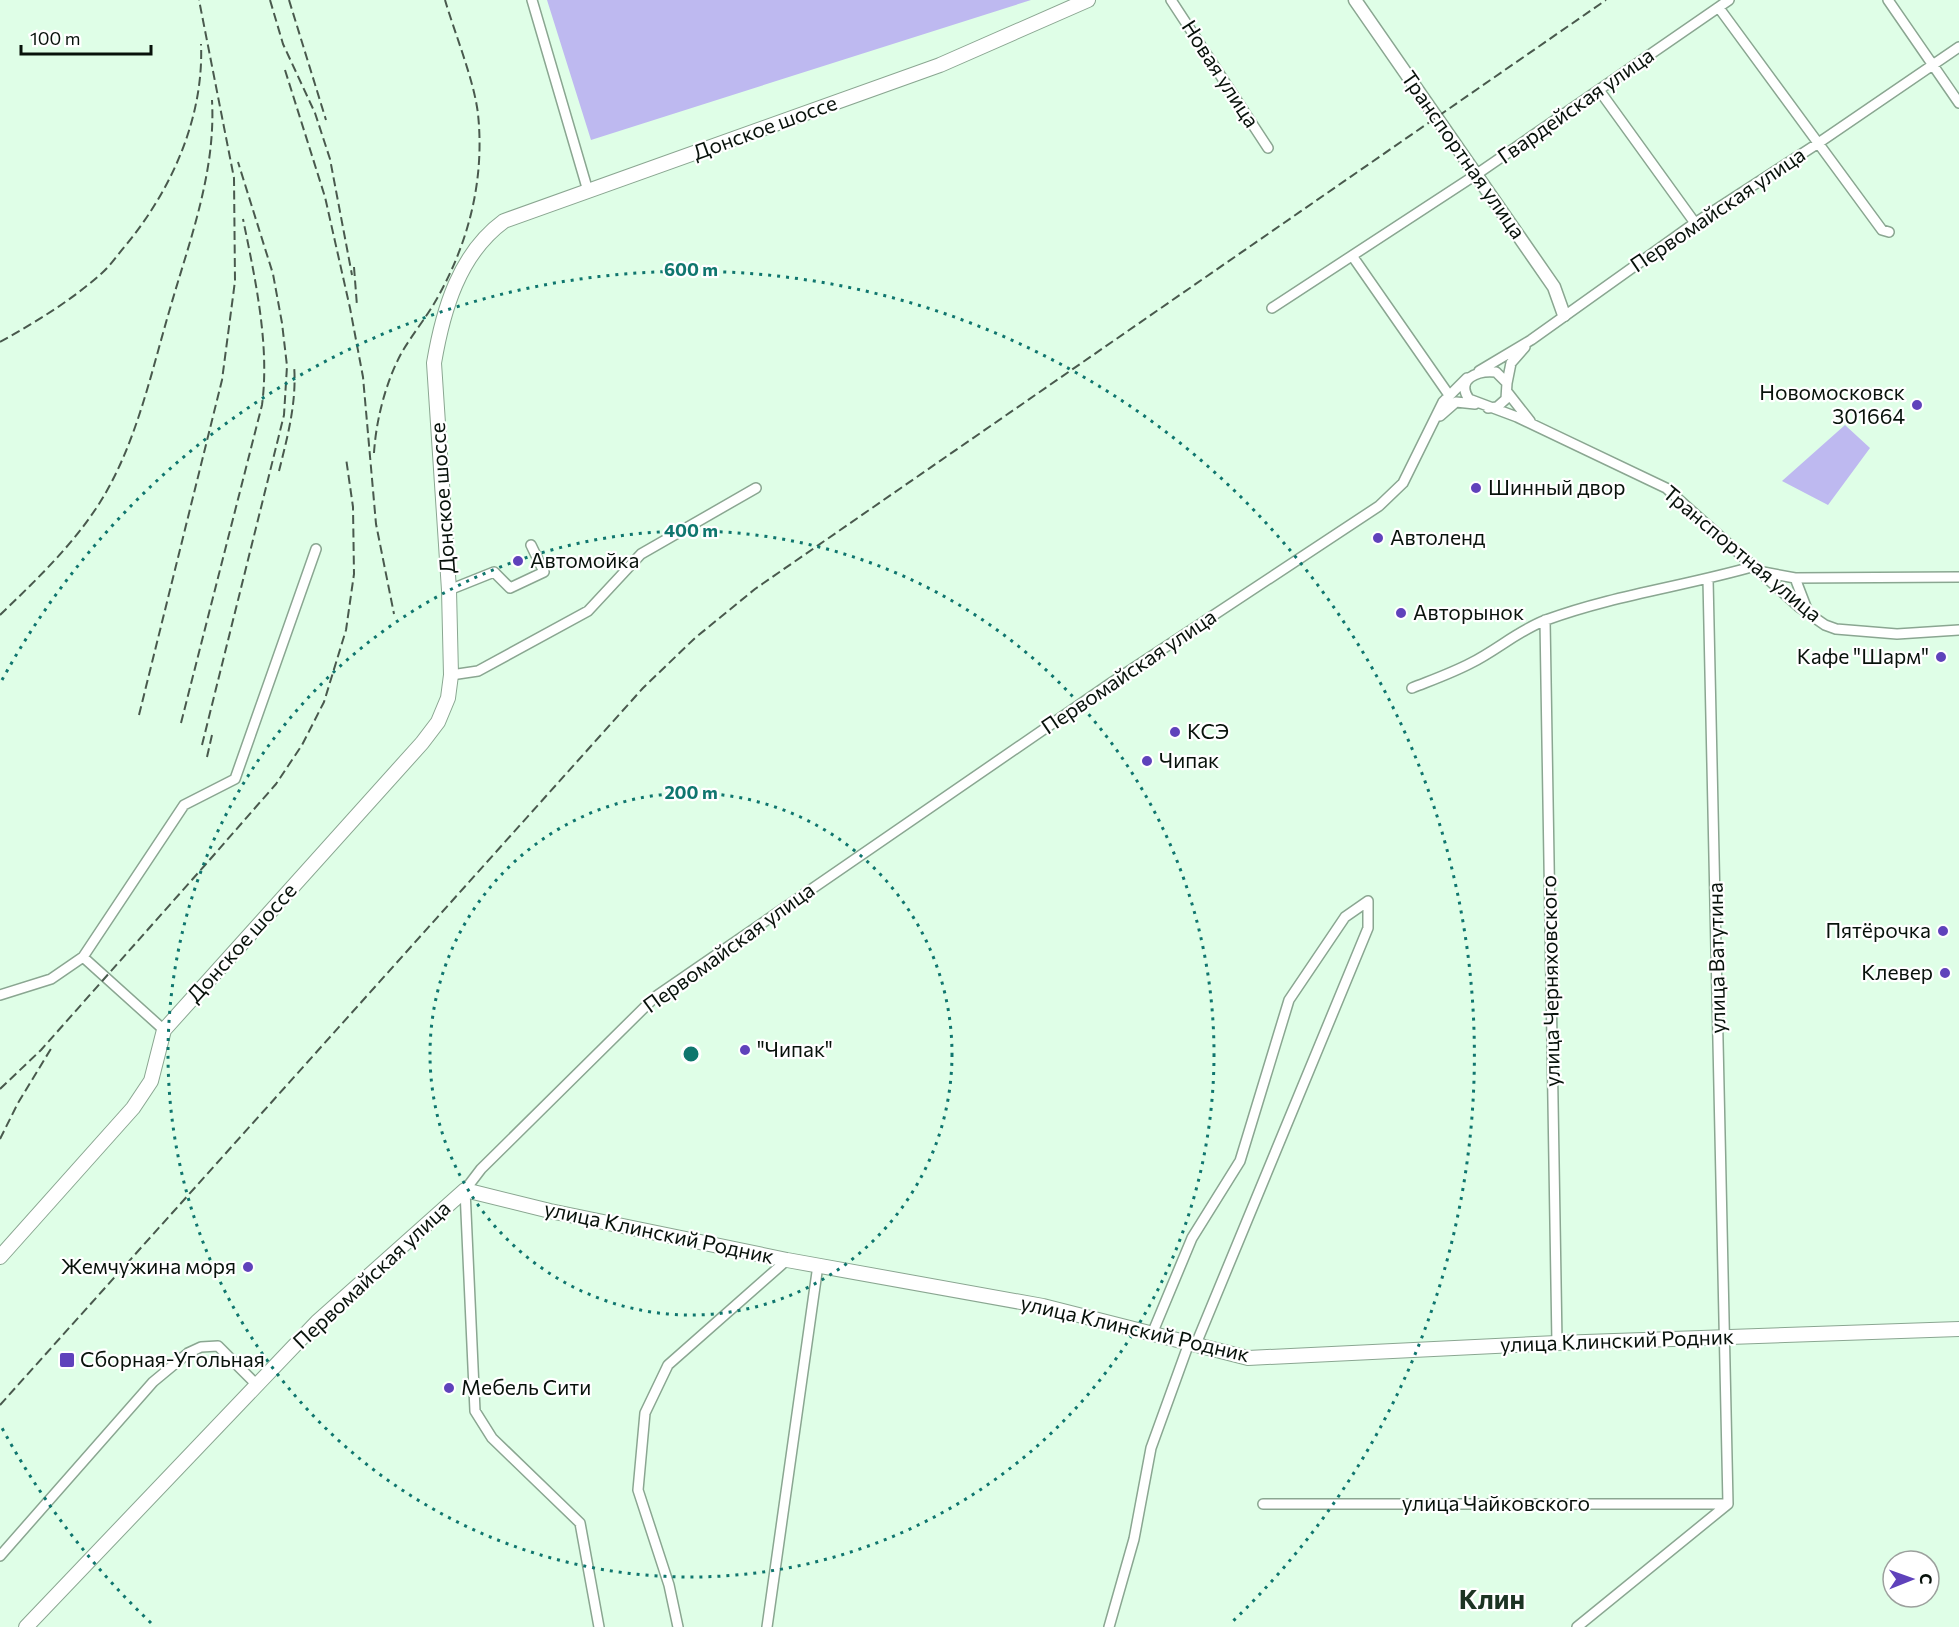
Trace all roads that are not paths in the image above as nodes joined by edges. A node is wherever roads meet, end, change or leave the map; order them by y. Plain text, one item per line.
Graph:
1 (532, 0) edge
2 (1088, 0) edge
3 (1171, 0) edge
4 (1355, 0) edge
5 (1729, 0) edge
6 (1888, 0) edge
7 (1719, 8) junction
8 (1959, 47) edge
9 (1933, 65) junction
10 (1599, 90) junction
11 (1959, 103) edge
12 (1817, 144) junction
13 (1268, 148) dead end
14 (1478, 174) junction
15 (588, 191) junction
16 (1695, 223) junction
17 (1889, 232) dead end
18 (1353, 257) junction
19 (1272, 308) dead end
20 (1564, 315) junction
21 (1531, 340) junction
22 (1477, 372) junction
23 (1467, 378) junction
24 (1507, 388) junction
25 (1449, 395) junction
26 (1476, 404) junction
27 (1488, 408) junction
28 (1536, 428) junction
29 (1429, 433) junction
30 (756, 488) dead end
31 (531, 545) dead end
32 (316, 549) dead end
33 (1758, 569) junction
34 (1959, 577) edge
35 (1708, 579) junction
36 (1795, 579) junction
37 (449, 590) junction
38 (1813, 618) junction
39 (1545, 620) junction
40 (1959, 630) edge
41 (451, 675) junction
42 (1412, 688) dead end
43 (83, 957) junction
44 (0, 995) edge
45 (164, 1030) junction
46 (465, 1190) junction
47 (0, 1257) edge
48 (788, 1260) junction
49 (818, 1265) junction
50 (1959, 1329) edge
51 (1152, 1334) junction
52 (1726, 1337) junction
53 (1557, 1343) junction
54 (1192, 1344) junction
55 (257, 1385) junction
56 (1728, 1503) junction
57 (1263, 1504) dead end
58 (0, 1556) edge
59 (26, 1627) edge
60 (599, 1627) edge
61 (678, 1627) edge
62 (767, 1627) edge
63 (1108, 1627) edge
64 (1576, 1627) edge

1 - 15 street
2 - 15 main road, Донское шоссе
3 - 13 street, Новая улица
4 - 14 street, Транспортная улица
5 - 7 street, Гвардейская улица
6 - 9 street
7 - 10 street, Гвардейская улица
7 - 12 street
8 - 9 street, Первомайская улица
9 - 11 street
9 - 12 street, Первомайская улица
10 - 14 street, Гвардейская улица
10 - 16 street
12 - 16 street, Первомайская улица
12 - 17 street
14 - 18 street, Гвардейская улица
14 - 20 street, Транспортная улица
15 - 37 main road, Донское шоссе
16 - 20 street, Первомайская улица
18 - 19 street, Гвардейская улица
18 - 25 street
20 - 21 street, Первомайская улица
21 - 22 street, Первомайская улица
21 - 24 street
22 - 23 street
22 - 24 street
23 - 25 street, Первомайская улица
23 - 26 street
24 - 27 street
24 - 28 street
25 - 29 street, Первомайская улица
26 - 27 street
26 - 29 street
27 - 28 street, Транспортная улица
28 - 33 street, Транспортная улица
29 - 46 street, Первомайская улица
30 - 41 street
31 - 37 street
32 - 43 street
33 - 35 street
33 - 36 street
33 - 38 street, Транспортная улица
34 - 36 street
35 - 39 street
35 - 52 street, улица Ватутина
36 - 38 street
37 - 41 main road, Донское шоссе
38 - 40 street, Транспортная улица
39 - 42 street
39 - 53 street, улица Черняховского
41 - 45 main road, Донское шоссе
43 - 44 street
43 - 45 street
45 - 47 main road, Донское шоссе
46 - 48 main road, улица Клинский Родник
46 - 55 main road, Первомайская улица
46 - 60 street
48 - 49 main road, улица Клинский Родник
48 - 61 street
49 - 51 main road, улица Клинский Родник
49 - 62 street
50 - 52 main road, улица Клинский Родник
51 - 54 main road, улица Клинский Родник
51 - 54 street
52 - 53 main road, улица Клинский Родник
52 - 56 street, улица Ватутина
53 - 54 main road, улица Клинский Родник
54 - 63 street
55 - 58 street
55 - 59 main road, Первомайская улица
56 - 57 street, улица Чайковского
56 - 64 street

